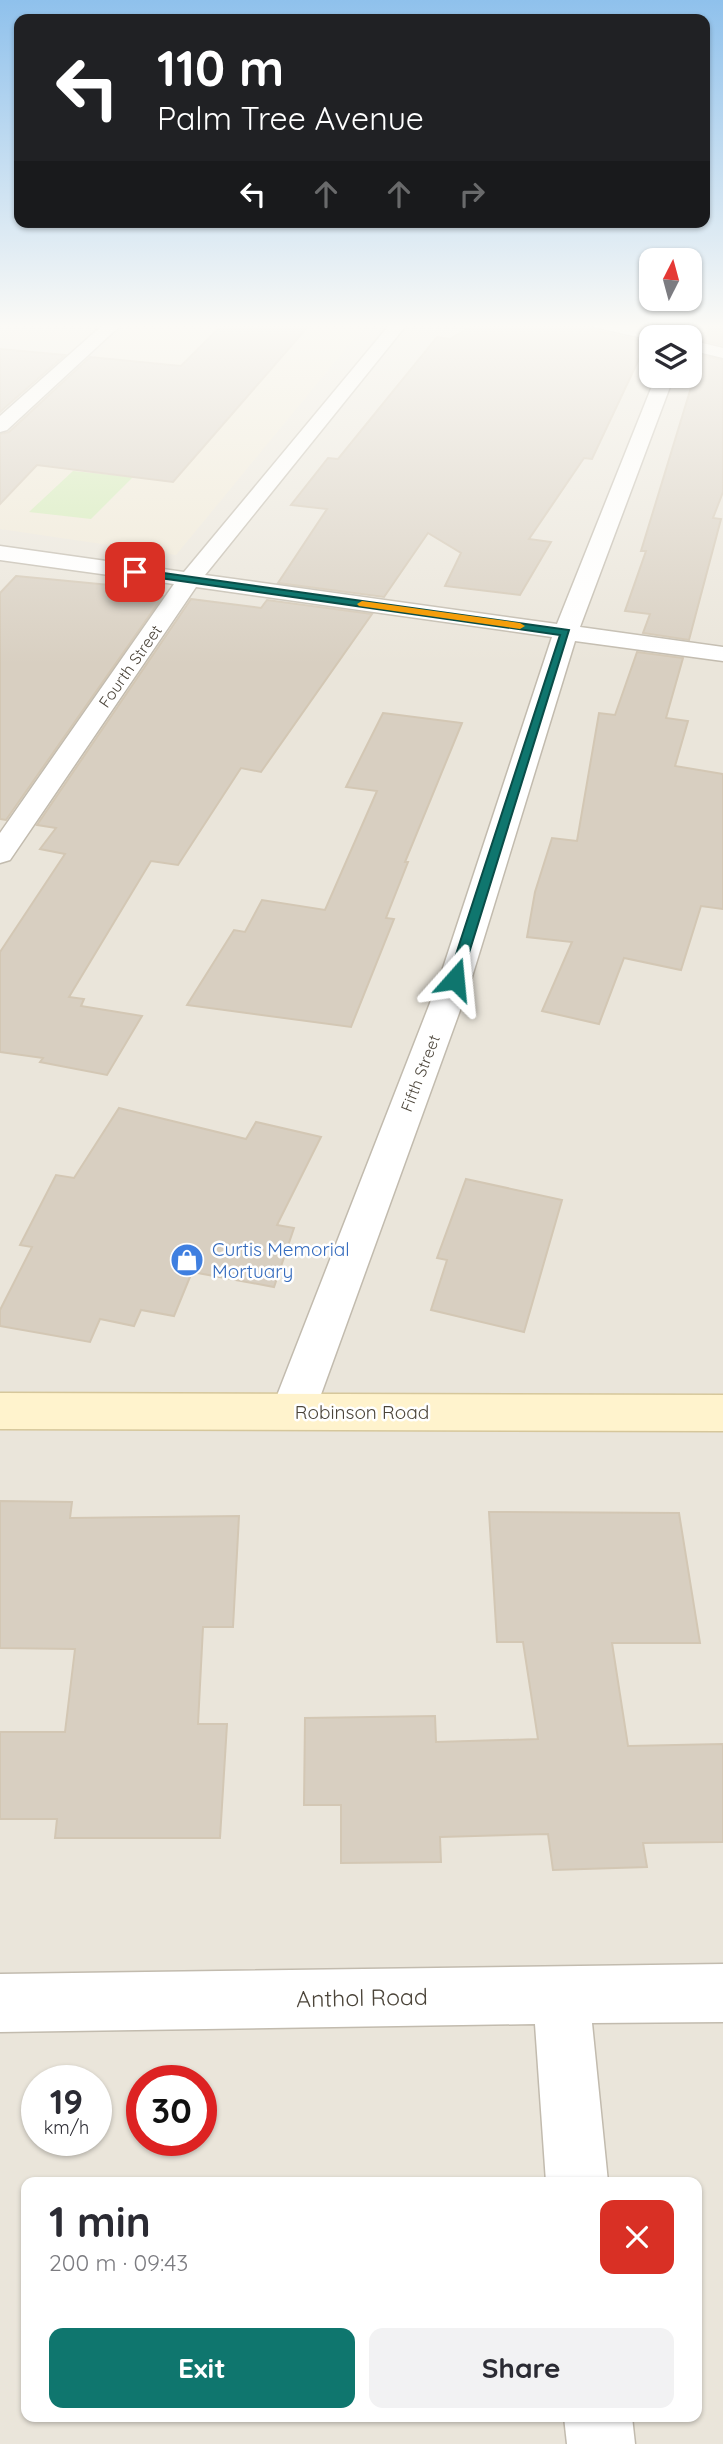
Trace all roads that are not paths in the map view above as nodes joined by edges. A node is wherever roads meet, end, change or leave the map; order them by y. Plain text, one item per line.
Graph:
1 (306, 437) edge
2 (641, 437) edge
3 (0, 553) edge
4 (189, 580) junction
5 (566, 632) junction
6 (723, 654) edge
7 (0, 854) edge
8 (0, 1411) edge
9 (293, 1411) junction
10 (723, 1413) edge
11 (723, 1993) edge
12 (561, 1996) junction
13 (0, 2003) edge
14 (577, 2177) edge
15 (599, 2422) edge
16 (601, 2444) edge

1 - 4 street, Fourth Street
2 - 5 street, Fifth Street
3 - 4 street
4 - 5 street
4 - 7 street, Fourth Street
5 - 6 street
5 - 9 street, Fifth Street
8 - 9 main road, Robinson Road
9 - 10 main road, Robinson Road
11 - 12 street, Anthol Road
12 - 13 street, Anthol Road
12 - 14 street
15 - 16 street

